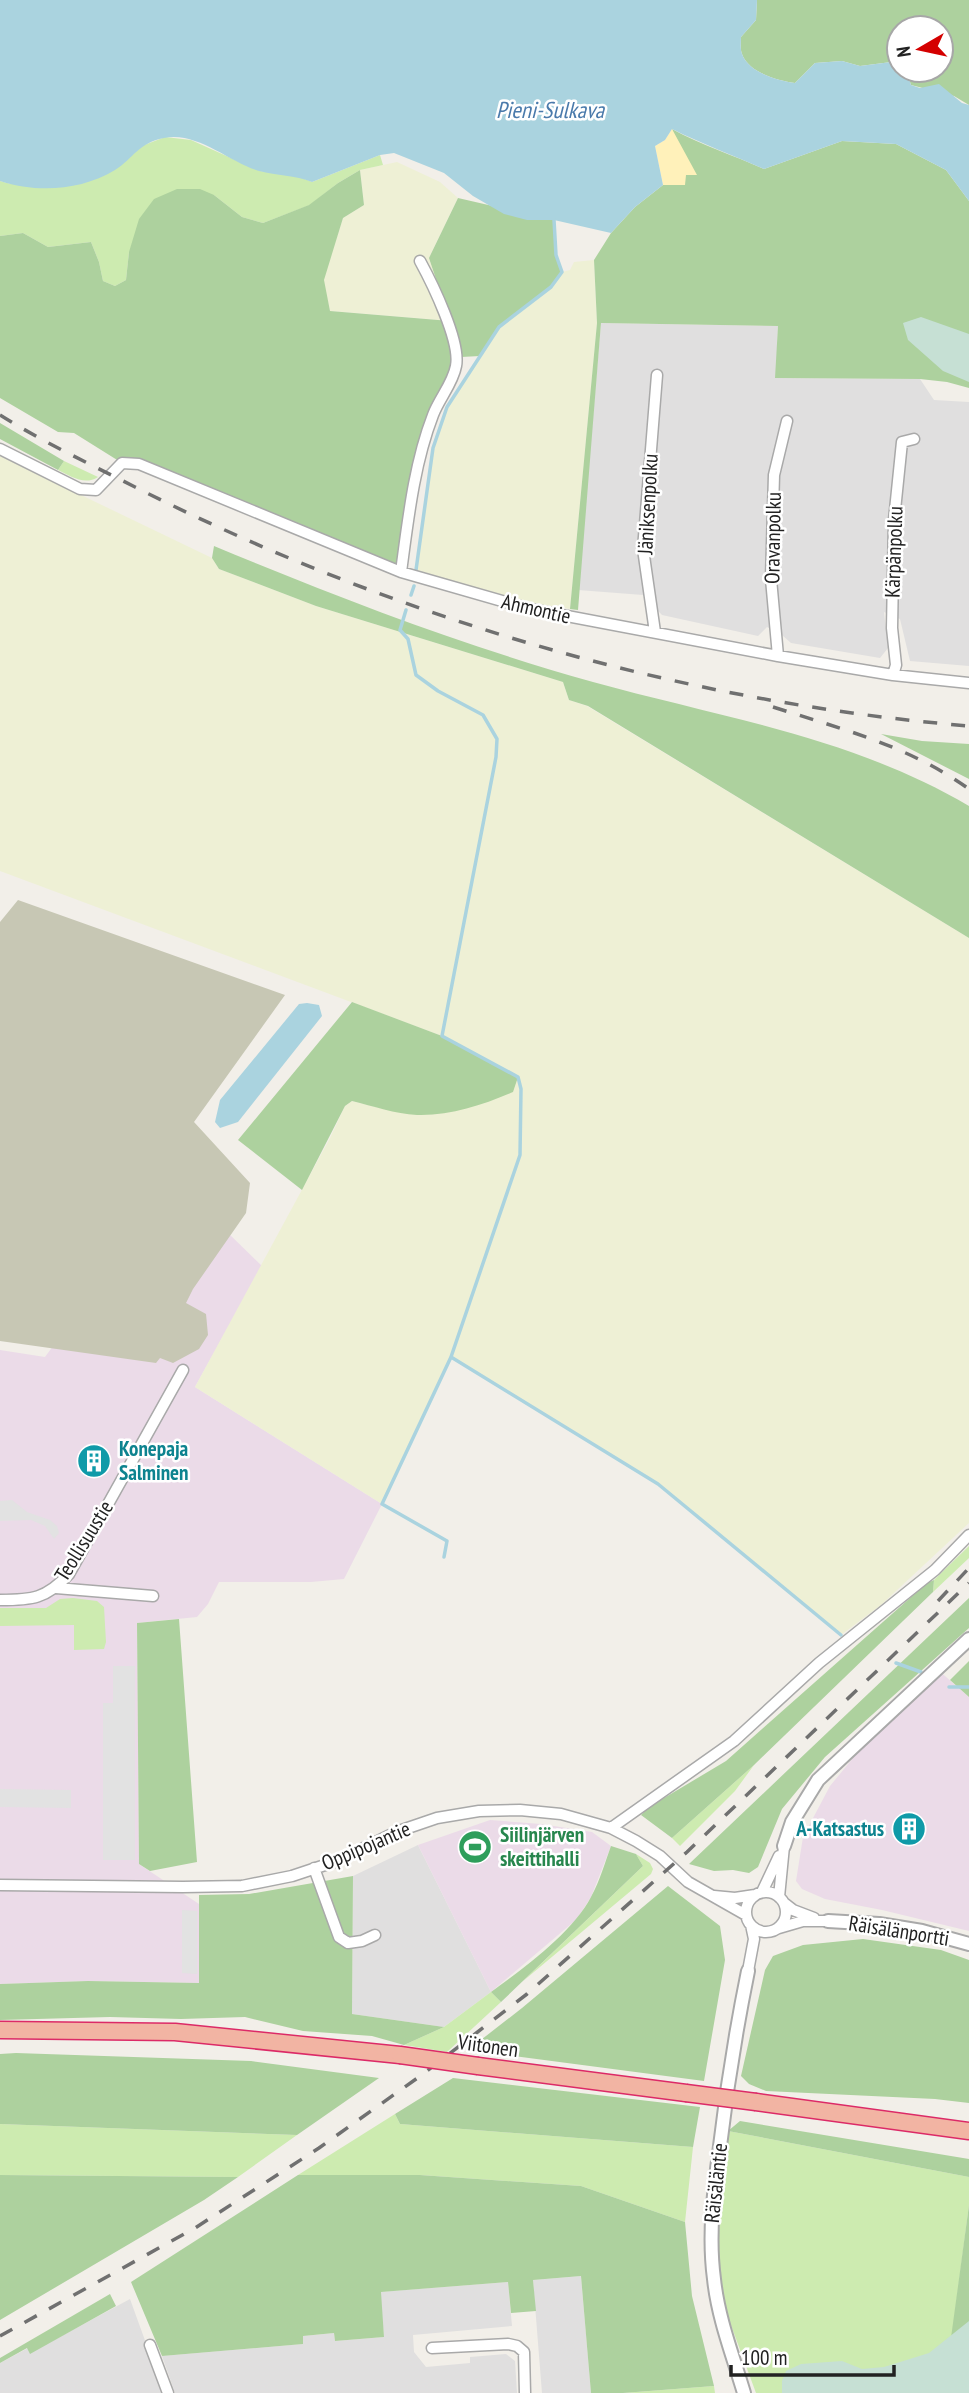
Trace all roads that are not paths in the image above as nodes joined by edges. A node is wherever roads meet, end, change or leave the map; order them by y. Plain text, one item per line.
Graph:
1 (419, 261) dead end
2 (657, 375) dead end
3 (788, 421) dead end
4 (914, 439) dead end
5 (0, 449) edge
6 (401, 572) junction
7 (655, 632) junction
8 (778, 656) junction
9 (893, 675) junction
10 (969, 682) edge
11 (183, 1370) dead end
12 (969, 1535) edge
13 (56, 1588) junction
14 (153, 1595) dead end
15 (0, 1601) edge
16 (969, 1639) edge
17 (611, 1828) junction
18 (784, 1846) junction
19 (314, 1868) junction
20 (0, 1885) edge
21 (759, 1894) junction
22 (710, 1896) junction
23 (781, 1900) junction
24 (748, 1920) junction
25 (828, 1921) junction
26 (772, 1931) junction
27 (375, 1935) dead end
28 (969, 1944) edge
29 (748, 1971) junction
30 (0, 2030) edge
31 (969, 2131) edge
32 (150, 2345) dead end
33 (432, 2348) dead end
34 (168, 2393) edge
35 (524, 2393) edge
36 (744, 2393) edge

1 - 6 street
2 - 7 street, Jäniksenpolku
3 - 8 street, Oravanpolku
4 - 9 street, Kärpänpolku
5 - 6 street, Ahmontie
6 - 7 street, Ahmontie
7 - 8 street, Ahmontie
8 - 9 street, Ahmontie
9 - 10 street, Ahmontie
11 - 13 street, Teollisuustie
12 - 17 street
13 - 14 street
13 - 15 street, Teollisuustie
16 - 18 street
17 - 19 street, Oppipojantie
17 - 22 street, Oppipojantie
18 - 21 street
18 - 23 street
19 - 20 street, Oppipojantie
19 - 27 street
21 - 22 street
21 - 23 street
21 - 24 street
22 - 24 street, Oppipojantie
23 - 25 street
23 - 26 street
24 - 26 street
24 - 29 street
25 - 26 street
25 - 28 street, Räisälänportti
26 - 29 street
29 - 36 street, Räisäläntie
30 - 31 highway, Viitonen, bridge
32 - 34 street
33 - 35 street

